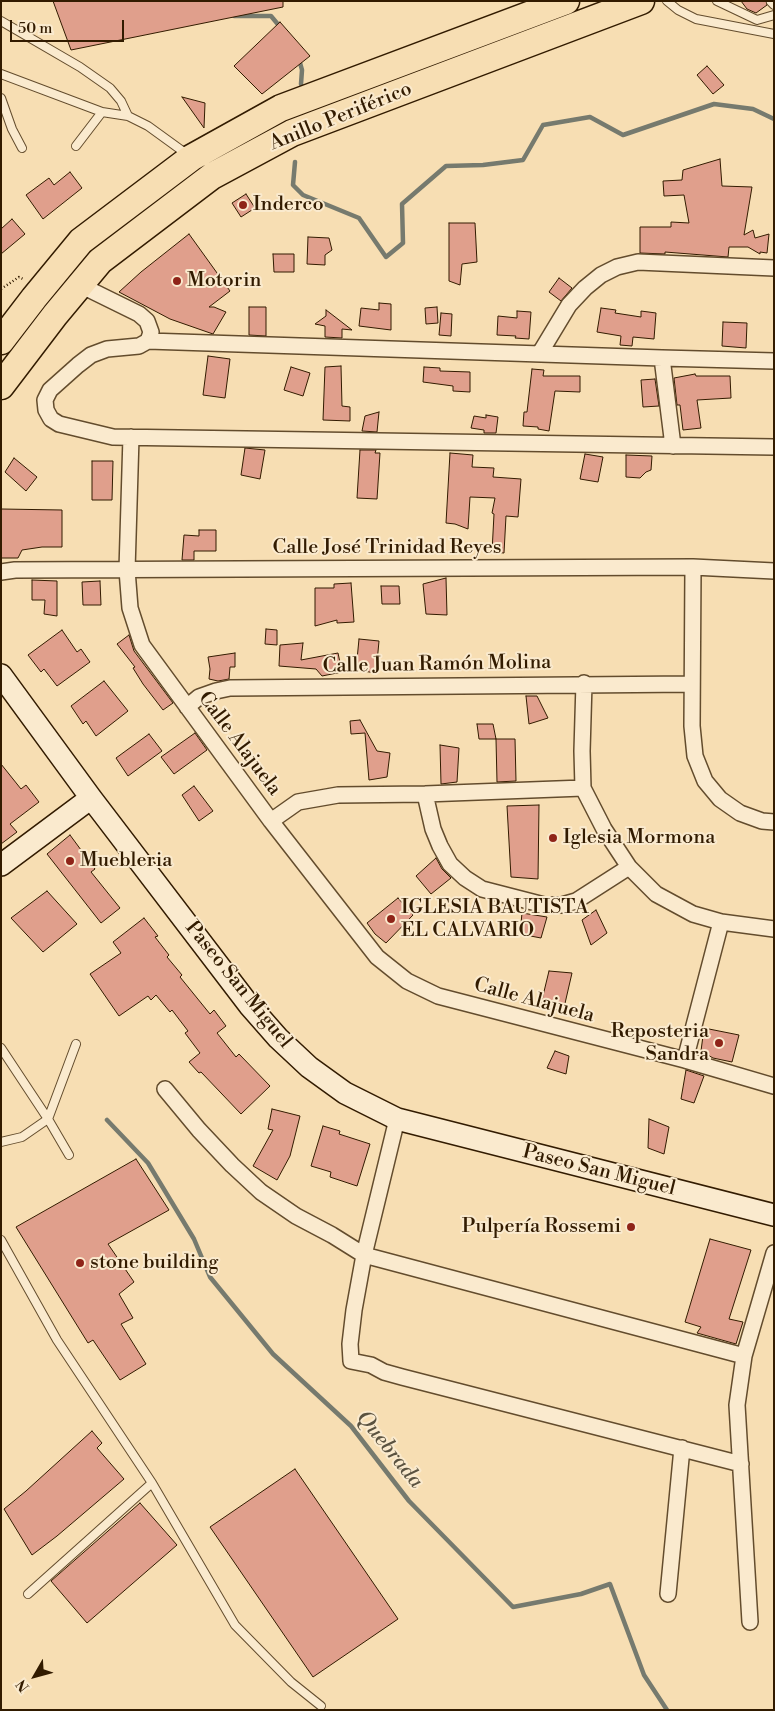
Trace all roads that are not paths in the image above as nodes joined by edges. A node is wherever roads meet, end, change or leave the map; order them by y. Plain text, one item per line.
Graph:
1 (566, 1) edge
2 (641, 1) edge
3 (667, 1) edge
4 (717, 1) edge
5 (771, 2) edge
6 (774, 5) edge
7 (774, 15) edge
8 (1, 22) edge
9 (774, 34) edge
10 (1, 74) edge
11 (1, 98) edge
12 (102, 112) junction
13 (128, 116) junction
14 (76, 146) dead end
15 (22, 148) dead end
16 (191, 158) junction
17 (774, 268) edge
18 (80, 285) junction
19 (1, 341) edge
20 (148, 341) junction
21 (540, 353) junction
22 (662, 358) junction
23 (774, 361) edge
24 (1, 386) edge
25 (131, 437) junction
26 (673, 446) junction
27 (774, 448) edge
28 (693, 567) junction
29 (127, 570) junction
30 (774, 571) edge
31 (1, 572) edge
32 (1, 674) edge
33 (584, 683) junction
34 (692, 684) junction
35 (187, 707) junction
36 (583, 788) junction
37 (425, 794) junction
38 (91, 798) junction
39 (271, 821) junction
40 (774, 822) edge
41 (1, 865) edge
42 (629, 867) junction
43 (722, 922) junction
44 (774, 929) edge
45 (76, 1044) dead end
46 (1, 1048) edge
47 (684, 1060) junction
48 (774, 1086) edge
49 (165, 1089) dead end
50 (48, 1119) junction
51 (396, 1119) junction
52 (1, 1142) edge
53 (69, 1154) dead end
54 (774, 1215) edge
55 (1, 1240) edge
56 (774, 1253) edge
57 (364, 1255) junction
58 (744, 1356) junction
59 (682, 1448) junction
60 (741, 1464) junction
61 (152, 1483) junction
62 (28, 1594) dead end
63 (668, 1594) dead end
64 (750, 1622) dead end
65 (321, 1706) dead end

1 - 16 highway, Anillo Periférico
2 - 18 highway, Anillo Periférico
3 - 9 lane
4 - 7 lane
5 - 6 lane
8 - 13 lane
10 - 12 lane
11 - 15 lane
12 - 13 lane
12 - 14 lane
13 - 16 lane
16 - 19 highway, Anillo Periférico
17 - 21 street
18 - 20 street
18 - 24 highway, Anillo Periférico
20 - 21 street
20 - 25 street
21 - 22 street
22 - 23 street
22 - 26 street
25 - 26 street
25 - 29 street, Calle Alajuela
26 - 27 street
28 - 29 street, Calle José Trinidad Reyes
28 - 30 street, Calle José Trinidad Reyes
28 - 34 street
29 - 31 street, Calle José Trinidad Reyes
29 - 35 street, Calle Alajuela
32 - 38 street, Paseo San Miguel
33 - 34 street, Calle Juan Ramón Molina
33 - 35 street, Calle Juan Ramón Molina
33 - 36 street
34 - 40 street
35 - 39 street, Calle Alajuela
36 - 37 street
36 - 42 street
37 - 39 street
37 - 42 street
38 - 41 street
38 - 51 street, Paseo San Miguel
39 - 47 street, Calle Alajuela
42 - 43 street
43 - 44 street
43 - 47 street
45 - 50 lane
46 - 50 lane
47 - 48 street, Calle Alajuela
49 - 57 street
50 - 52 lane
50 - 53 lane
51 - 54 street, Paseo San Miguel
51 - 57 street
55 - 61 lane
56 - 58 street
57 - 58 street
57 - 59 street
58 - 60 street
59 - 60 street
59 - 63 street
60 - 64 street
61 - 62 lane
61 - 65 lane

